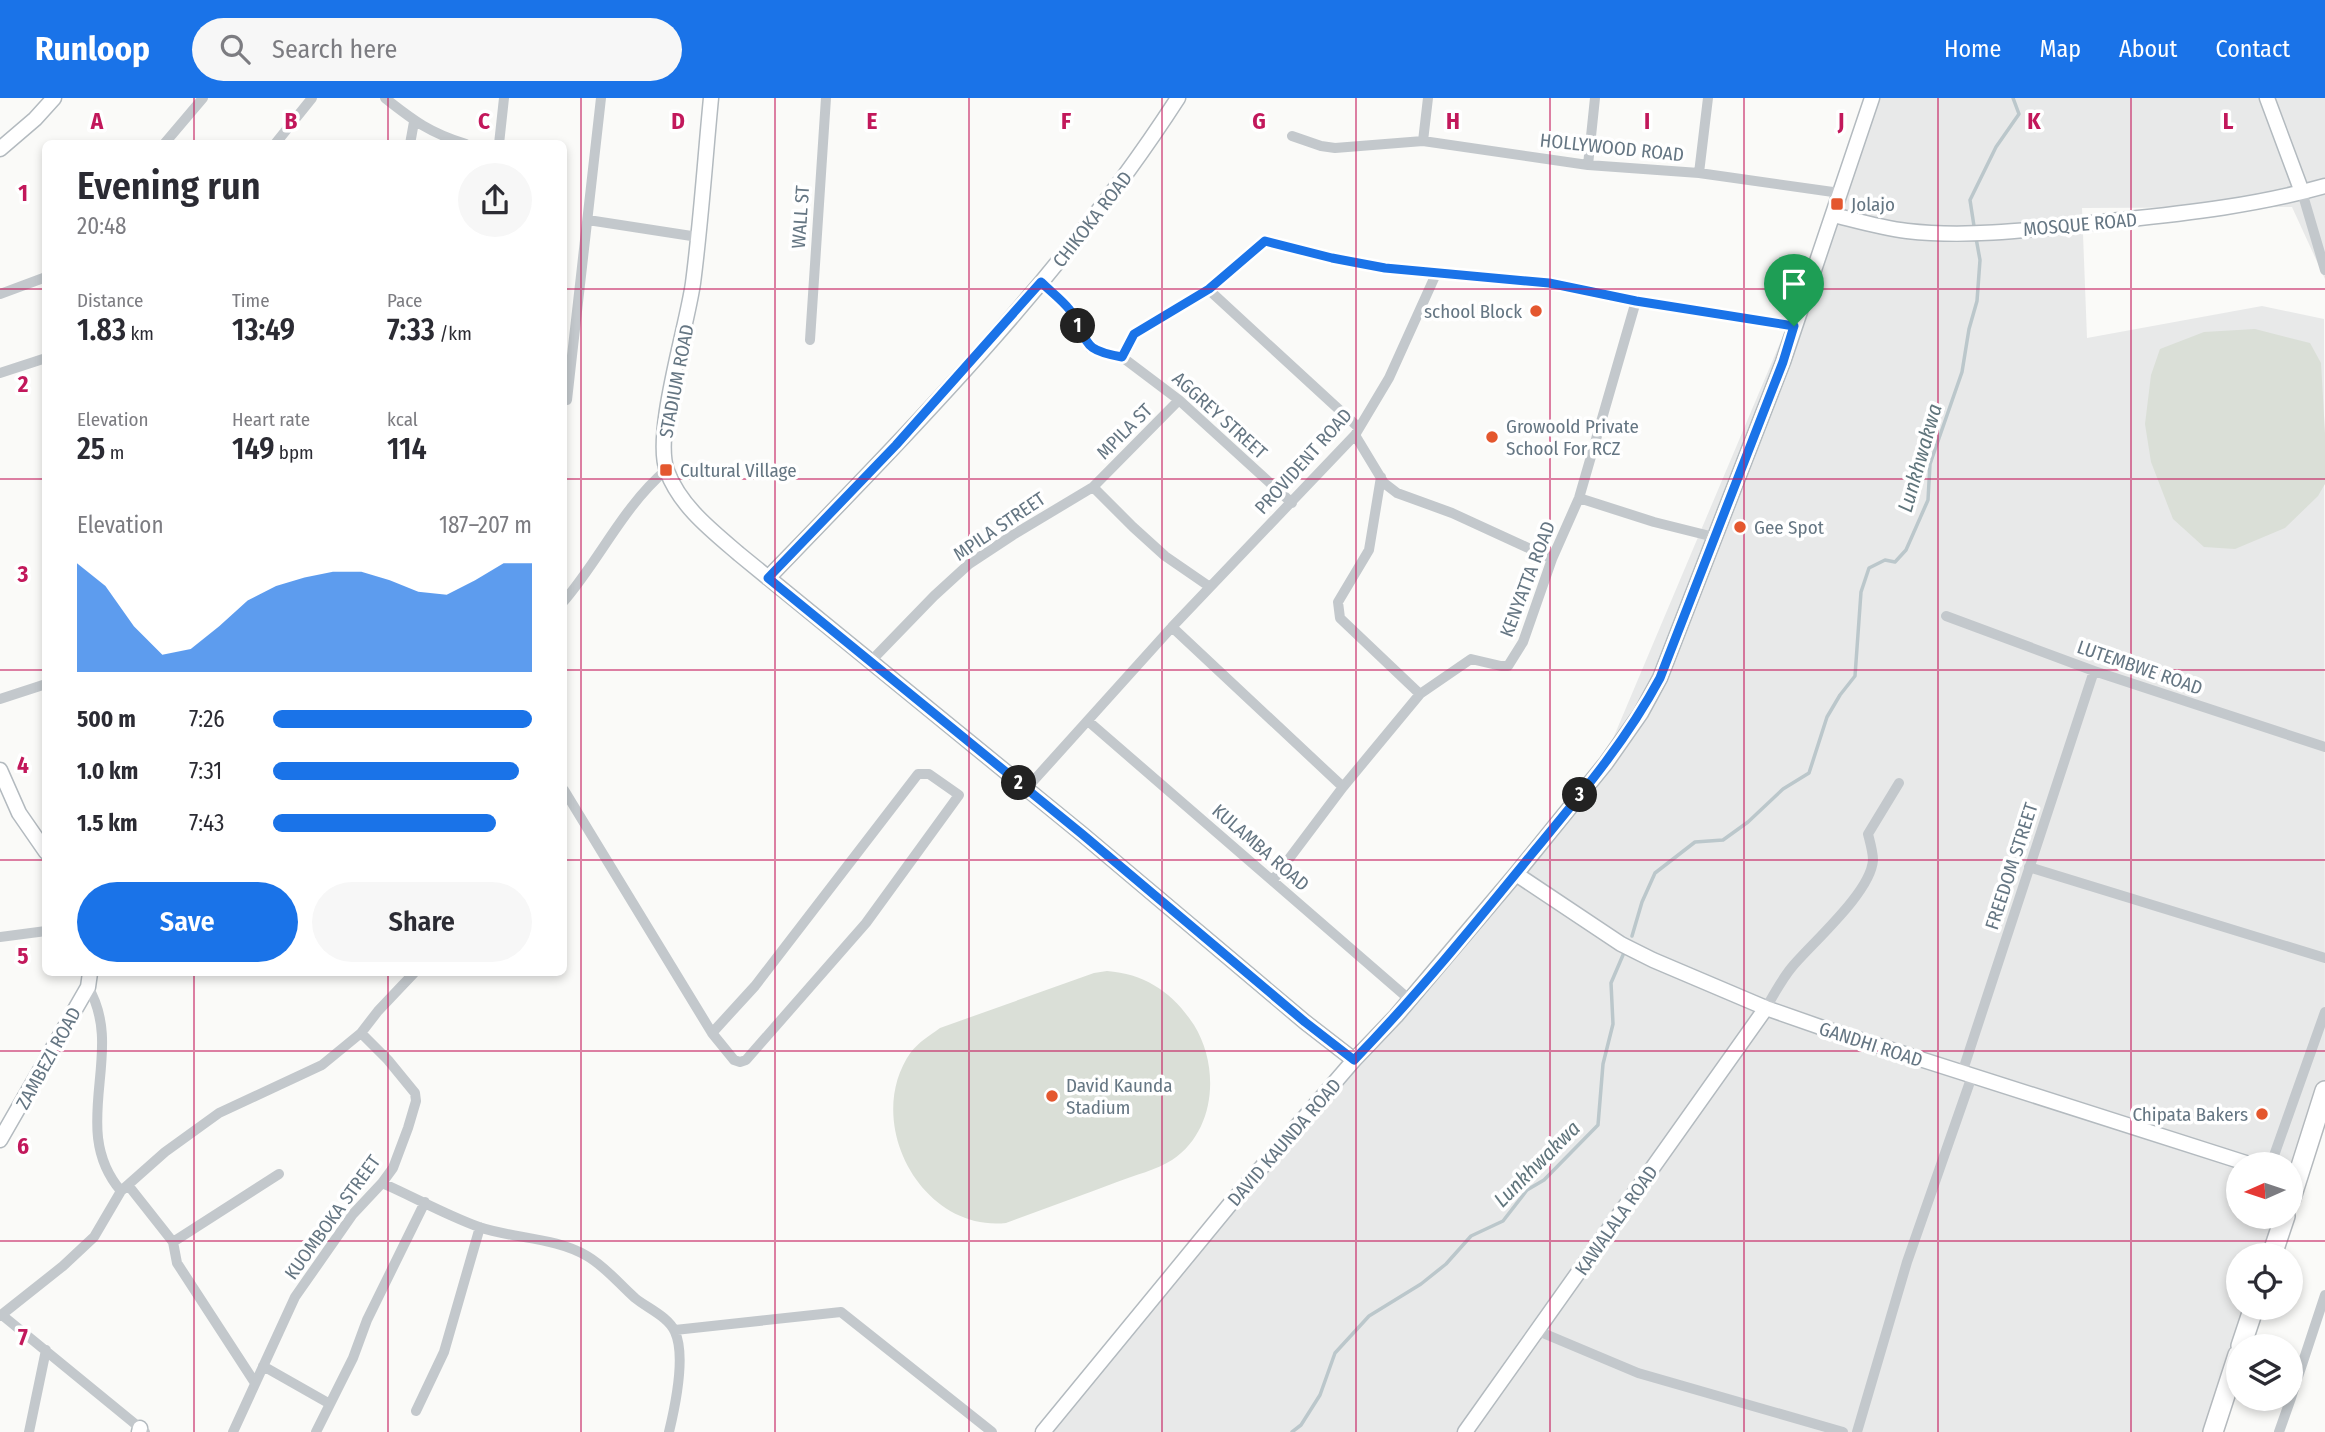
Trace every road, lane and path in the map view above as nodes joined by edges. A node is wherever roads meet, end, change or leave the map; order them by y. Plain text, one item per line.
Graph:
1 (54, 98) edge
2 (202, 98) edge
3 (312, 98) edge
4 (385, 98) edge
5 (504, 98) edge
6 (601, 98) edge
7 (711, 98) edge
8 (827, 98) edge
9 (1178, 98) edge
10 (1428, 98) edge
11 (1595, 98) edge
12 (1708, 98) edge
13 (1872, 98) edge
14 (2267, 98) edge
15 (414, 122) junction
16 (1292, 136) dead end
17 (167, 140) edge
18 (278, 140) edge
19 (411, 140) edge
20 (454, 140) edge
21 (499, 140) edge
22 (1423, 141) junction
23 (0, 149) edge
24 (1588, 165) junction
25 (1699, 173) junction
26 (2325, 186) edge
27 (1840, 192) junction
28 (2302, 192) junction
29 (1834, 215) junction
30 (587, 220) junction
31 (698, 237) junction
32 (2325, 270) edge
33 (1436, 274) junction
34 (42, 278) edge
35 (1041, 282) junction
36 (1209, 289) junction
37 (0, 294) edge
38 (1636, 301) junction
39 (1794, 326) junction
40 (810, 340) dead end
41 (1122, 357) junction
42 (42, 360) edge
43 (0, 373) edge
44 (567, 400) dead end
45 (1179, 400) junction
46 (1357, 431) junction
47 (666, 470) junction
48 (1381, 477) junction
49 (1093, 487) junction
50 (1579, 498) junction
51 (1292, 503) junction
52 (1714, 537) junction
53 (1552, 559) junction
54 (768, 578) junction
55 (1210, 587) junction
56 (567, 598) edge
57 (1946, 616) dead end
58 (1172, 626) junction
59 (870, 662) junction
60 (2094, 671) junction
61 (42, 685) edge
62 (1420, 694) junction
63 (0, 699) edge
64 (1087, 721) junction
65 (2325, 747) edge
66 (0, 770) edge
67 (1899, 783) dead end
68 (1343, 787) junction
69 (1026, 789) junction
70 (567, 795) edge
71 (42, 846) edge
72 (2029, 867) junction
73 (1516, 874) junction
74 (1273, 880) junction
75 (42, 932) edge
76 (0, 937) edge
77 (2325, 958) edge
78 (411, 976) edge
79 (89, 980) edge
80 (1409, 1000) junction
81 (1766, 1008) junction
82 (2325, 1012) edge
83 (361, 1033) junction
84 (712, 1033) junction
85 (1354, 1060) junction
86 (1967, 1074) junction
87 (2325, 1091) edge
88 (0, 1140) edge
89 (2275, 1152) edge
90 (2303, 1155) edge
91 (2226, 1157) edge
92 (279, 1174) dead end
93 (382, 1183) junction
94 (124, 1188) junction
95 (425, 1202) junction
96 (480, 1227) junction
97 (173, 1242) junction
98 (2325, 1295) edge
99 (1, 1316) edge
100 (671, 1326) junction
101 (1538, 1331) junction
102 (46, 1350) junction
103 (2303, 1362) edge
104 (263, 1366) junction
105 (255, 1383) junction
106 (2226, 1392) edge
107 (330, 1404) junction
108 (416, 1411) dead end
109 (2286, 1411) edge
110 (141, 1431) edge
111 (29, 1432) edge
112 (233, 1432) edge
113 (316, 1432) edge
114 (669, 1432) edge
115 (992, 1432) edge
116 (1043, 1432) edge
117 (1465, 1432) edge
118 (1843, 1432) edge
119 (1857, 1432) edge
120 (2213, 1432) edge
121 (2279, 1432) edge

1 - 23 street
2 - 17 street
3 - 18 street
4 - 15 street
5 - 21 street
6 - 30 street
7 - 31 street, STADIUM ROAD
8 - 40 street, WALL ST
9 - 35 street, CHIKOKA ROAD
10 - 22 street
11 - 24 street
12 - 25 street
13 - 27 street, DAVID KAUNDA ROAD
14 - 28 street
15 - 19 street
15 - 20 street
16 - 22 street, HOLLYWOOD ROAD
22 - 24 street, HOLLYWOOD ROAD
24 - 25 street, HOLLYWOOD ROAD
25 - 27 street, HOLLYWOOD ROAD
26 - 28 street, MOSQUE ROAD
27 - 29 street, DAVID KAUNDA ROAD
28 - 29 street, MOSQUE ROAD
28 - 32 street
29 - 39 street, DAVID KAUNDA ROAD
30 - 31 street
30 - 44 street
31 - 47 street, STADIUM ROAD
33 - 36 street
33 - 38 street
33 - 46 street, PROVIDENT ROAD
34 - 37 street
35 - 41 street, AGGREY STREET
35 - 54 street, CHIKOKA ROAD
36 - 41 street
36 - 46 street
38 - 39 street
38 - 50 street, KENYATTA ROAD
39 - 52 street, DAVID KAUNDA ROAD
41 - 45 street, AGGREY STREET
42 - 43 street
45 - 49 street, MPILA ST
45 - 51 street, AGGREY STREET
46 - 48 street
46 - 51 street, PROVIDENT ROAD
47 - 54 street, STADIUM ROAD
47 - 56 street
48 - 53 street
48 - 62 street
49 - 55 street
49 - 59 street, MPILA STREET
50 - 52 street
50 - 53 street, KENYATTA ROAD
51 - 55 street, PROVIDENT ROAD
52 - 73 street, DAVID KAUNDA ROAD
53 - 62 street, KENYATTA ROAD
54 - 59 street, STADIUM ROAD
55 - 58 street, PROVIDENT ROAD
57 - 60 street, LUTEMBWE ROAD
58 - 64 street, PROVIDENT ROAD
58 - 68 street
59 - 69 street, STADIUM ROAD
60 - 65 street, LUTEMBWE ROAD
60 - 72 street, FREEDOM STREET
61 - 63 street
62 - 68 street, KENYATTA ROAD
64 - 69 street, PROVIDENT ROAD
64 - 74 street, KULAMBA ROAD
66 - 71 street
67 - 81 street
68 - 74 street, KENYATTA ROAD
69 - 85 street, STADIUM ROAD
70 - 84 street
72 - 77 street
72 - 86 street, FREEDOM STREET
73 - 80 street, DAVID KAUNDA ROAD
73 - 81 street, GANDHI ROAD
74 - 80 street, KULAMBA ROAD
75 - 76 street
78 - 83 street
79 - 88 street, ZAMBEZI ROAD
79 - 94 street
80 - 85 street, DAVID KAUNDA ROAD
81 - 86 street, GANDHI ROAD
81 - 101 street, KAWALALA ROAD
82 - 89 street
83 - 93 street, KUOMBOKA STREET
83 - 94 street
84 - 84 street
85 - 116 street, DAVID KAUNDA ROAD
86 - 91 street, GANDHI ROAD
86 - 119 street, FREEDOM STREET
87 - 90 highway
92 - 97 street
93 - 95 street
93 - 104 street, KUOMBOKA STREET
94 - 97 street
94 - 99 street
95 - 96 street
95 - 107 street
96 - 100 street
96 - 108 street
97 - 105 street
98 - 103 street
99 - 102 street
100 - 114 street
100 - 115 street
101 - 117 street, KAWALALA ROAD
101 - 118 street
102 - 110 street
102 - 111 street
104 - 105 street, KUOMBOKA STREET
104 - 107 street
105 - 112 street, KUOMBOKA STREET
106 - 120 highway
107 - 113 street
109 - 121 street

